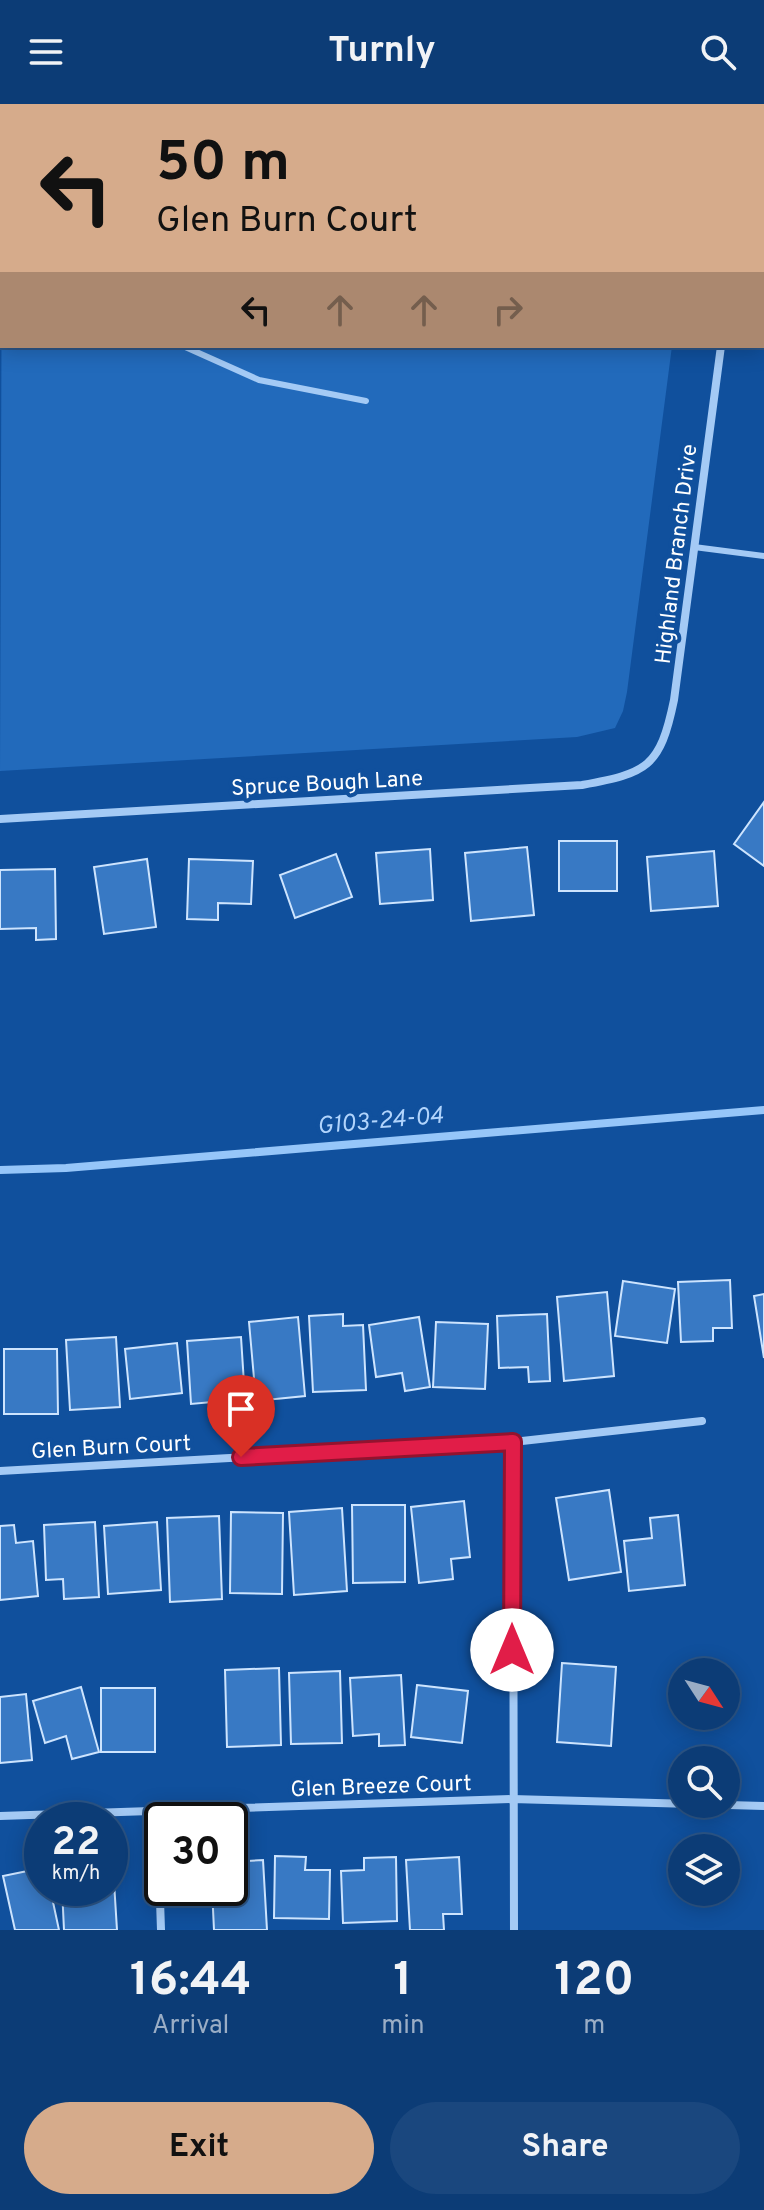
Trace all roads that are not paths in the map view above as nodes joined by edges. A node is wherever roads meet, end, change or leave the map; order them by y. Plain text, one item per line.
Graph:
1 (187, 348) edge
2 (721, 348) edge
3 (366, 401) dead end
4 (694, 547) junction
5 (764, 556) edge
6 (652, 762) joint
7 (0, 819) edge
8 (702, 1421) dead end
9 (513, 1442) junction
10 (0, 1471) edge
11 (512, 1799) junction
12 (248, 1806) edge
13 (764, 1806) edge
14 (144, 1810) edge
15 (0, 1816) edge
16 (160, 1906) edge
17 (161, 1930) edge
18 (514, 1930) edge

1 - 3 lane
2 - 4 street, Highland Branch Drive
4 - 5 lane
4 - 6 street, Highland Branch Drive
6 - 7 street, Spruce Bough Lane
8 - 9 street, Glen Burn Court
9 - 10 street, Glen Burn Court
9 - 11 street
11 - 12 street, Glen Breeze Court
11 - 13 street, Glen Breeze Court
11 - 18 street
14 - 15 street, Glen Breeze Court
16 - 17 street

